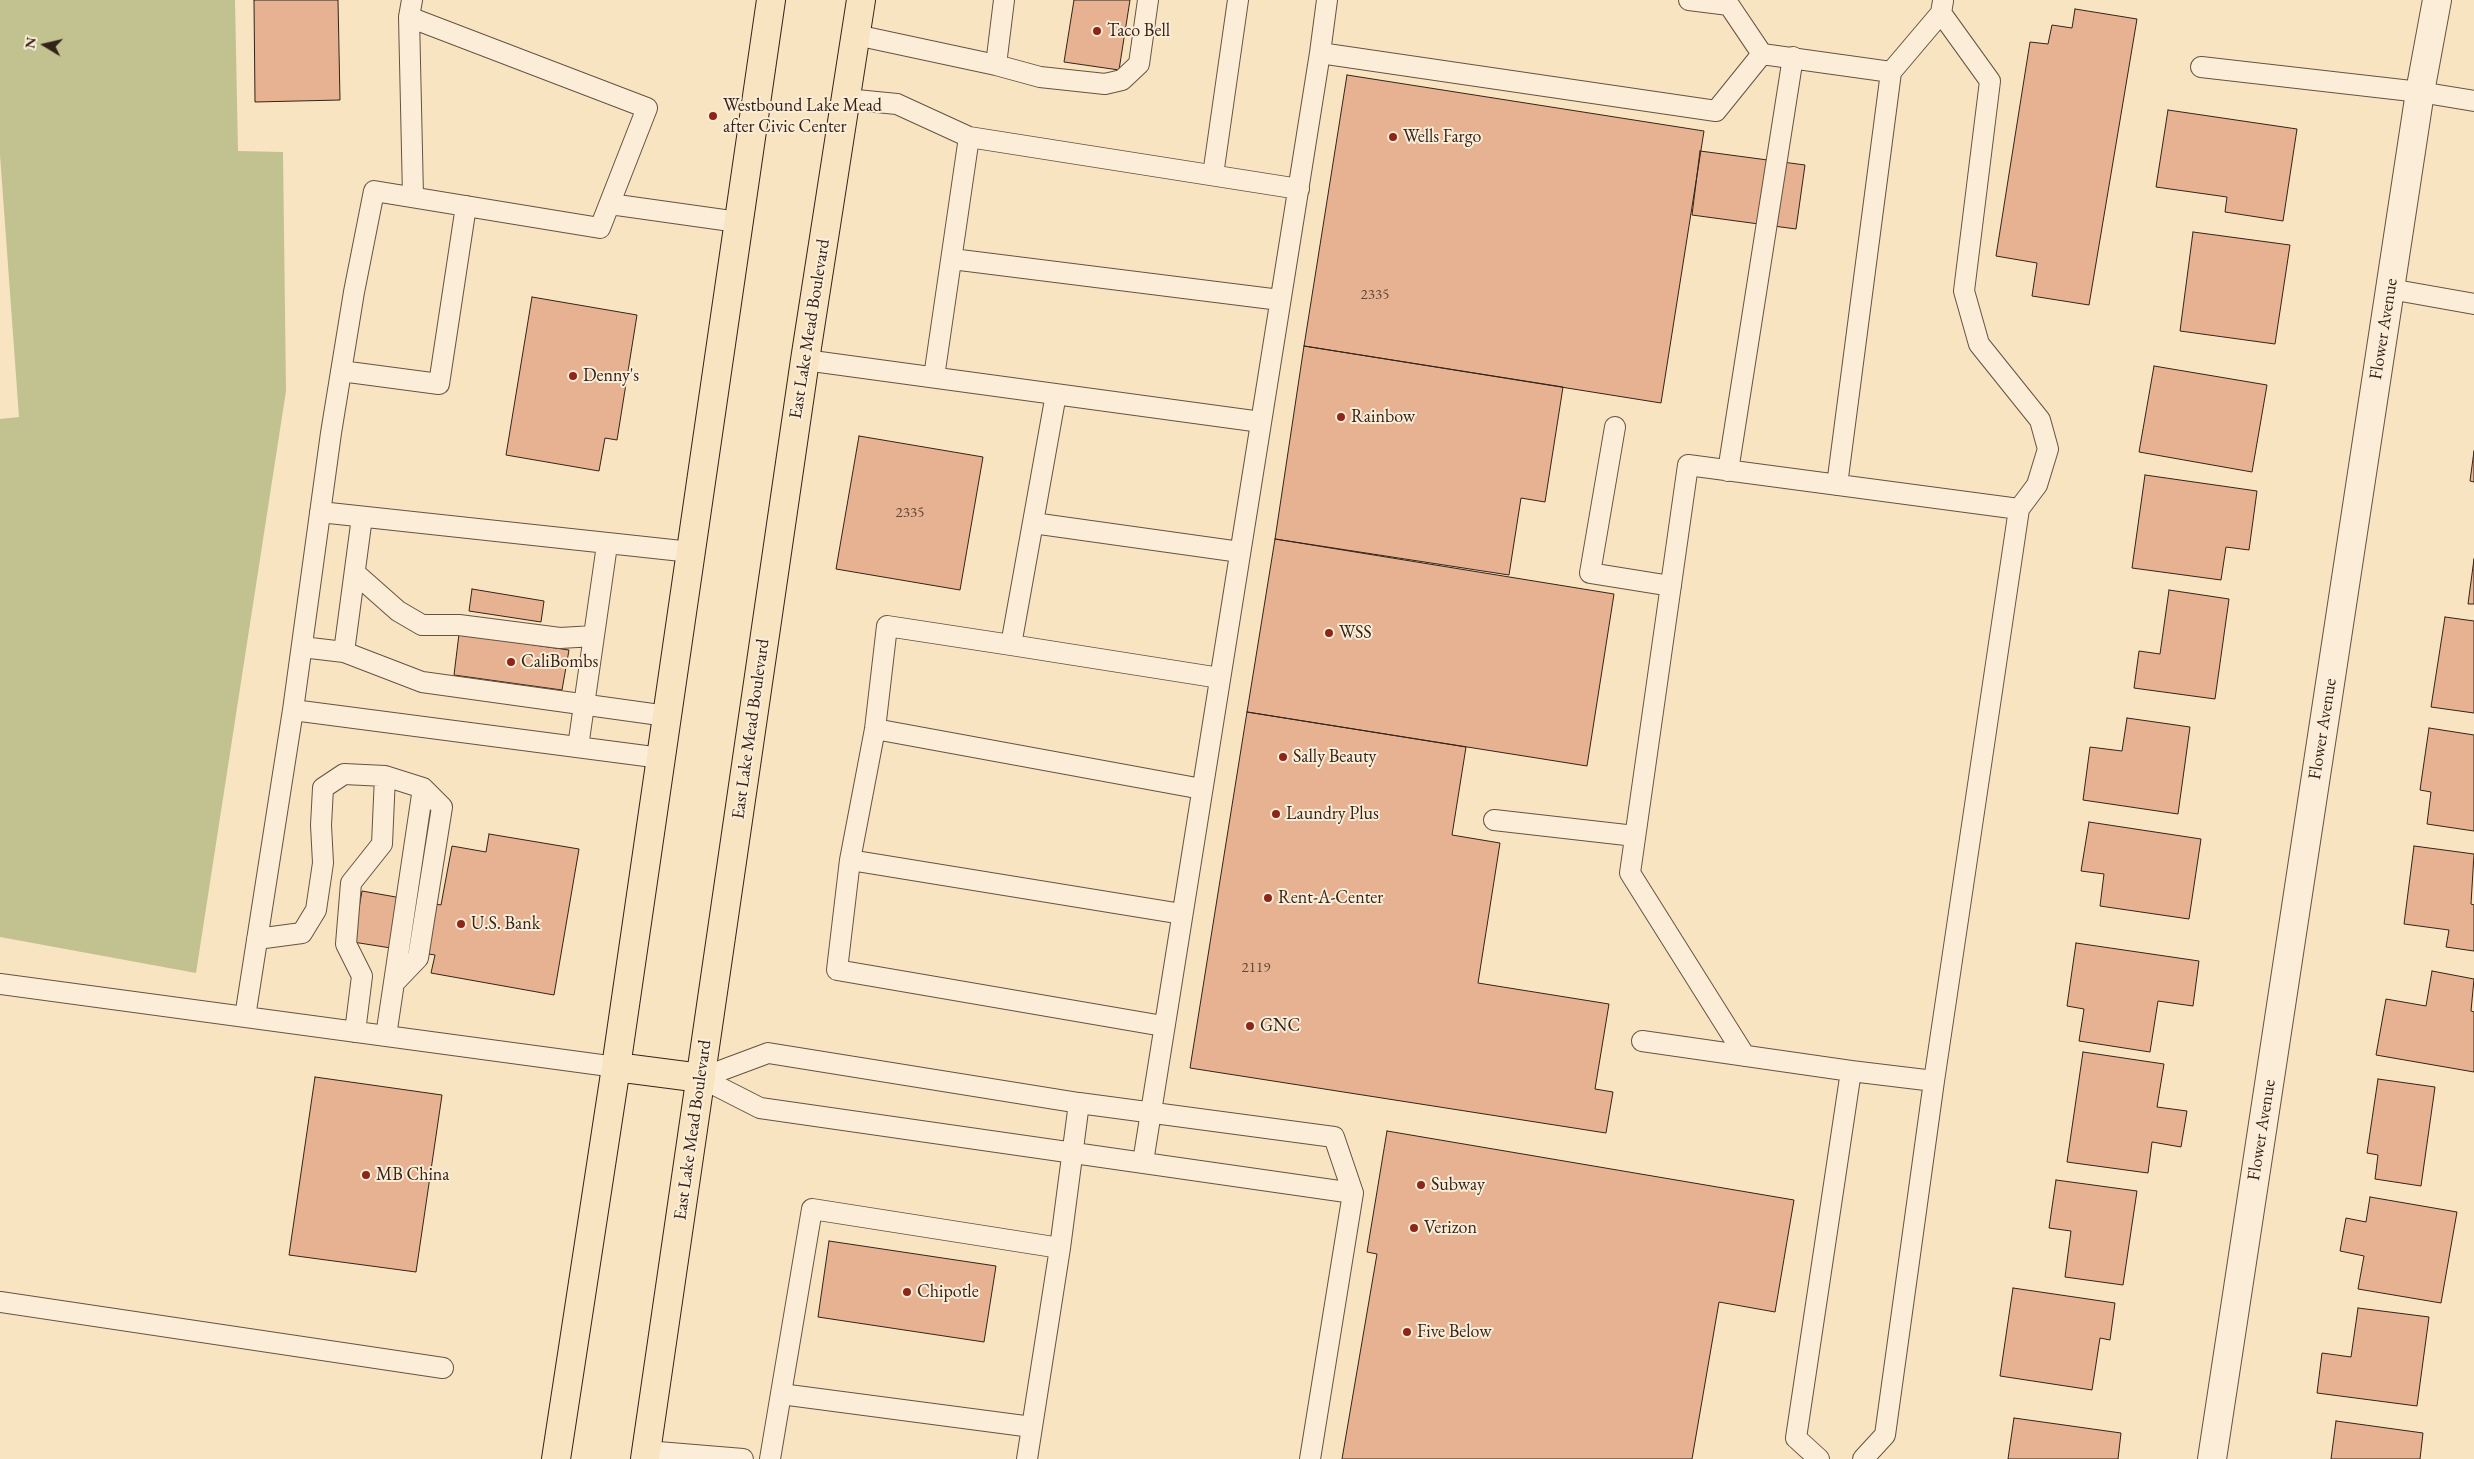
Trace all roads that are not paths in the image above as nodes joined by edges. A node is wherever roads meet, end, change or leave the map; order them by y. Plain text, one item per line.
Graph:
1 (771, 0) edge
2 (861, 0) edge
3 (1004, 0) edge
4 (1148, 0) edge
5 (1238, 0) edge
6 (1327, 0) edge
7 (1689, 0) edge
8 (2437, 0) edge
9 (1942, 7) edge
10 (410, 9) edge
11 (856, 34) junction
12 (1320, 54) junction
13 (1762, 54) junction
14 (1793, 57) junction
15 (996, 65) junction
16 (2201, 67) dead end
17 (1891, 72) junction
18 (2420, 92) junction
19 (846, 99) junction
20 (2474, 101) edge
21 (969, 137) junction
22 (1213, 175) junction
23 (1299, 189) junction
24 (413, 196) junction
25 (610, 204) junction
26 (466, 206) junction
27 (738, 222) junction
28 (952, 259) junction
29 (2390, 289) junction
30 (1280, 300) junction
31 (2474, 304) edge
32 (805, 360) junction
33 (341, 371) junction
34 (934, 378) junction
35 (1056, 394) junction
36 (1261, 422) junction
37 (1615, 427) dead end
38 (1728, 471) junction
39 (1837, 485) junction
40 (2019, 509) junction
41 (320, 512) junction
42 (362, 517) junction
43 (1033, 523) junction
44 (608, 545) junction
45 (691, 552) junction
46 (1240, 552) junction
47 (355, 573) junction
48 (1671, 586) junction
49 (594, 636) junction
50 (1011, 645) junction
51 (302, 647) junction
52 (344, 652) junction
53 (1220, 678) junction
54 (584, 705) junction
55 (293, 710) junction
56 (667, 716) junction
57 (875, 729) junction
58 (578, 747) junction
59 (661, 758) junction
60 (385, 776) junction
61 (1202, 789) junction
62 (1494, 820) dead end
63 (1635, 836) junction
64 (850, 860) junction
65 (1182, 914) junction
66 (257, 939) junction
67 (0, 984) edge
68 (245, 1017) junction
69 (1163, 1026) junction
70 (355, 1032) junction
71 (386, 1036) junction
72 (1642, 1041) dead end
73 (1745, 1056) junction
74 (616, 1067) junction
75 (1851, 1071) junction
76 (701, 1078) junction
77 (1934, 1081) junction
78 (1080, 1103) junction
79 (1150, 1113) junction
80 (1072, 1152) junction
81 (1143, 1162) junction
82 (1353, 1193) junction
83 (1060, 1248) junction
84 (0, 1302) edge
85 (443, 1368) dead end
86 (781, 1394) junction
87 (1032, 1427) junction
88 (645, 1455) edge
89 (556, 1459) edge
90 (743, 1459) edge
91 (770, 1459) edge
92 (1027, 1459) edge
93 (1310, 1459) edge
94 (1819, 1459) edge
95 (1863, 1459) edge
96 (2212, 1459) edge

1 - 27 main road
2 - 11 main road, East Lake Mead Boulevard
3 - 15 lane
4 - 15 lane
5 - 22 lane
6 - 12 lane
7 - 13 lane
8 - 18 street, Flower Avenue
9 - 17 lane
9 - 40 lane
10 - 24 lane
10 - 25 lane
11 - 15 lane
11 - 19 main road, East Lake Mead Boulevard
12 - 13 lane
12 - 23 lane
13 - 14 lane
14 - 17 lane
14 - 38 lane
16 - 18 lane
17 - 39 lane
18 - 20 lane
18 - 29 street, Flower Avenue
19 - 21 lane
19 - 32 main road, East Lake Mead Boulevard
21 - 22 lane
21 - 28 lane
22 - 23 lane
23 - 30 lane
24 - 26 lane
24 - 33 lane
25 - 26 lane
25 - 27 lane
26 - 33 lane
27 - 45 main road
28 - 30 lane
28 - 34 lane
29 - 31 lane
29 - 96 street, Flower Avenue
30 - 36 lane
32 - 34 lane
32 - 76 main road, East Lake Mead Boulevard
33 - 41 lane
34 - 35 lane
35 - 36 lane
35 - 43 lane
36 - 46 lane
37 - 48 lane
38 - 39 lane
38 - 48 lane
39 - 40 lane
40 - 77 lane
41 - 42 lane
41 - 51 lane
42 - 44 lane
42 - 47 lane
43 - 46 lane
43 - 50 lane
44 - 45 lane
44 - 49 lane
45 - 56 main road
46 - 53 lane
47 - 49 lane
47 - 52 lane
48 - 63 lane
49 - 54 lane
50 - 53 lane
50 - 57 lane
51 - 52 lane
51 - 55 lane
52 - 54 lane
53 - 61 lane
54 - 56 lane
54 - 58 lane
55 - 58 lane
55 - 66 lane
56 - 59 main road
57 - 61 lane
57 - 64 lane
58 - 59 lane
59 - 74 main road
60 - 66 lane
60 - 70 lane
60 - 71 lane
61 - 65 lane
62 - 63 lane
63 - 73 lane
64 - 65 lane
64 - 69 lane
65 - 69 lane
66 - 68 lane
67 - 68 lane
68 - 70 lane
69 - 79 lane
70 - 71 lane
71 - 74 lane
72 - 73 lane
73 - 75 lane
74 - 76 main road
74 - 89 main road
75 - 77 lane
75 - 94 lane
76 - 78 lane
76 - 80 lane
76 - 88 main road, East Lake Mead Boulevard
77 - 95 lane
78 - 79 lane
78 - 80 lane
79 - 81 lane
79 - 82 lane
80 - 81 lane
80 - 83 lane
81 - 82 lane
82 - 93 lane
83 - 86 lane
83 - 87 lane
84 - 85 lane
86 - 87 lane
86 - 91 lane
87 - 92 lane
88 - 90 lane

